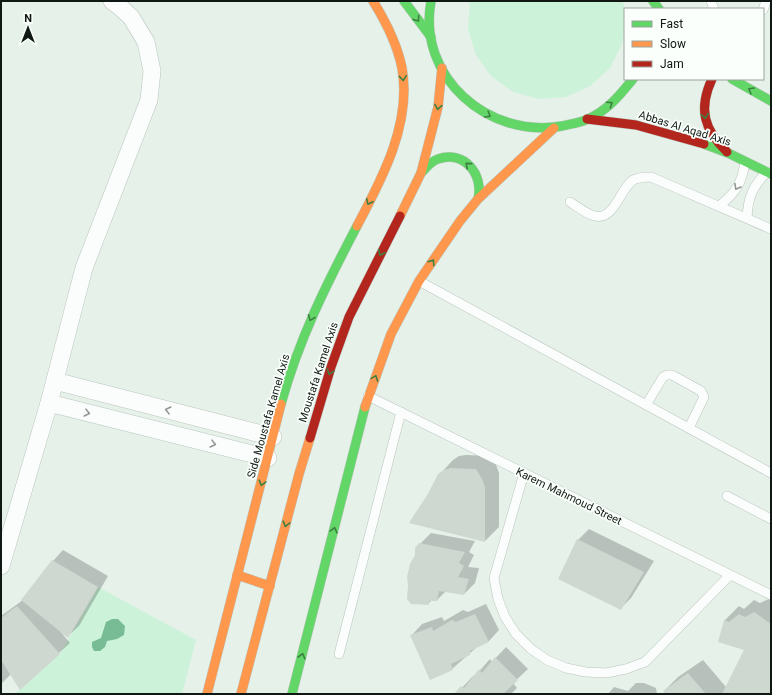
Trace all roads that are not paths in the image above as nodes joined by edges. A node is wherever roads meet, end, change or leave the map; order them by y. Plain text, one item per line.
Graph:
1 (112, 1) edge
2 (373, 1) edge
3 (404, 1) edge
4 (430, 1) edge
5 (431, 37) junction
6 (442, 68) junction
7 (632, 80) edge
8 (712, 80) edge
9 (734, 80) edge
10 (771, 101) edge
11 (587, 119) junction
12 (554, 128) junction
13 (728, 153) junction
14 (745, 162) junction
15 (421, 173) junction
16 (769, 173) edge
17 (478, 199) junction
18 (570, 202) dead end
19 (719, 206) junction
20 (747, 218) junction
21 (771, 229) edge
22 (419, 281) junction
23 (55, 380) junction
24 (368, 396) junction
25 (49, 403) junction
26 (646, 405) junction
27 (401, 412) junction
28 (689, 428) junction
29 (273, 437) junction
30 (268, 458) junction
31 (524, 473) junction
32 (771, 473) edge
33 (727, 496) dead end
34 (771, 519) edge
35 (1, 566) edge
36 (730, 575) junction
37 (237, 576) junction
38 (270, 586) junction
39 (771, 595) edge
40 (339, 654) dead end
41 (206, 694) edge
42 (241, 694) edge
43 (292, 694) edge

1 - 23 street
2 -> 29 main road, Side Moustafa Kamel Axis
3 -> 5 main road
4 - 5 main road
5 - 6 main road
6 -> 12 main road
6 -> 15 main road, Moustafa Kamel Axis
11 -> 7 main road
8 -> 13 main road
10 -> 9 main road
11 - 12 main road
11 - 13 main road, Abbas Al Aqad Axis
12 - 17 main road
13 - 14 main road, Abbas Al Aqad Axis
14 - 16 main road, Abbas Al Aqad Axis
14 -> 19 lane
17 -> 15 main road
15 -> 38 main road, Moustafa Kamel Axis
16 - 20 lane
22 -> 17 main road
18 - 19 lane
19 - 20 lane
20 - 21 lane
24 -> 22 main road
22 - 26 lane
23 - 25 street
29 -> 23 street
24 - 27 lane, Karem Mahmoud Street
43 -> 24 main road
25 -> 30 street
25 - 35 street
26 - 28 lane
26 - 28 lane
27 - 31 lane, Karem Mahmoud Street
27 - 40 lane
28 - 32 lane
29 - 30 main road, Side Moustafa Kamel Axis
30 -> 37 main road, Side Moustafa Kamel Axis
31 - 36 lane, Karem Mahmoud Street
31 - 36 lane
33 - 34 lane
36 - 39 lane, Karem Mahmoud Street
37 - 38 main road
37 - 41 main road, Side Moustafa Kamel Axis
38 - 42 main road, Moustafa Kamel Axis

